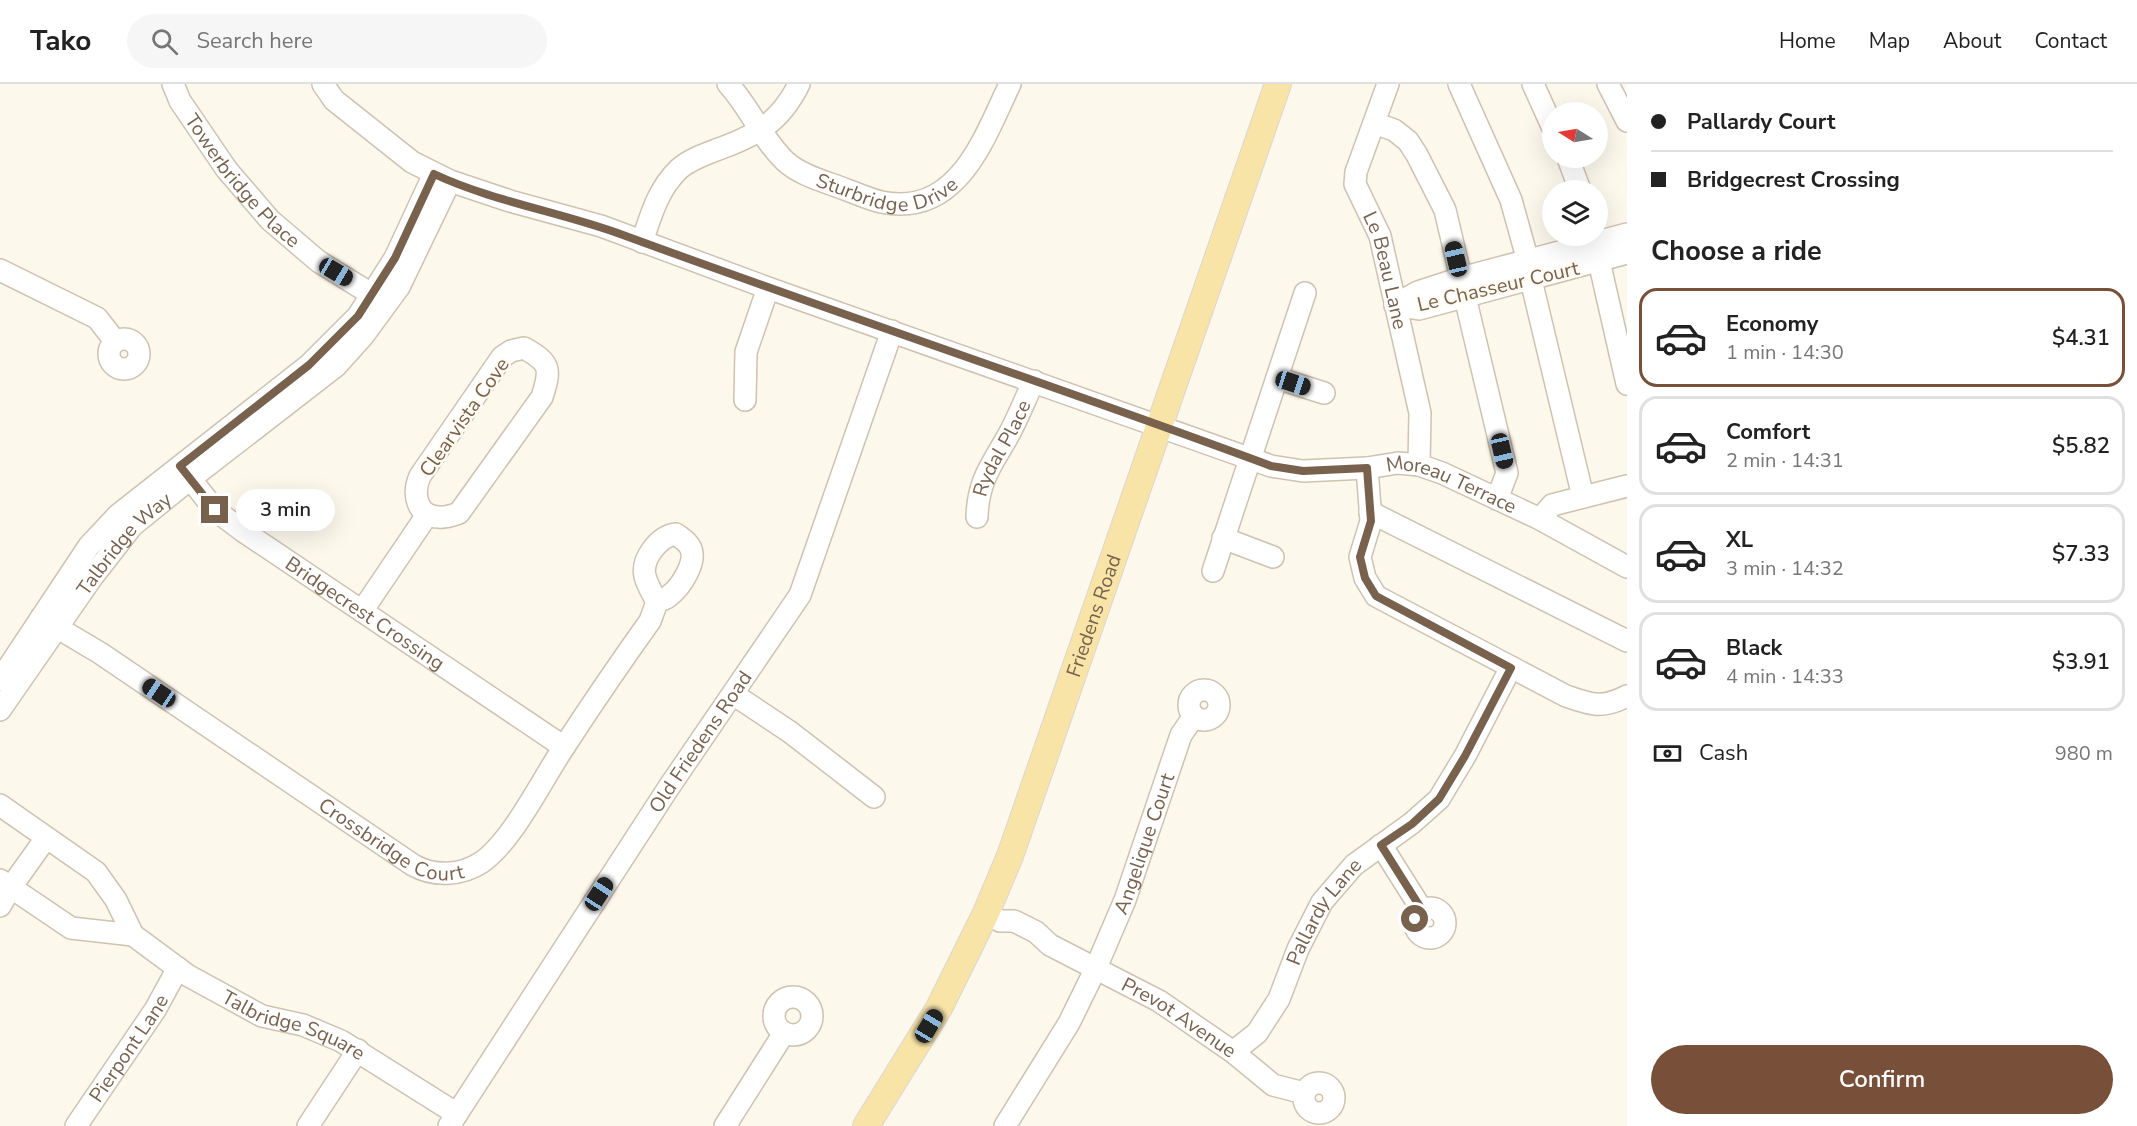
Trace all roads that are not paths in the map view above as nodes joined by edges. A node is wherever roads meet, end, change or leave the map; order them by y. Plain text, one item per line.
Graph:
1 (173, 84) edge
2 (323, 84) edge
3 (728, 84) edge
4 (799, 84) edge
5 (1010, 84) edge
6 (1278, 84) edge
7 (1388, 84) edge
8 (1459, 84) edge
9 (1533, 84) edge
10 (1608, 84) edge
11 (1542, 104) edge
12 (1627, 121) edge
13 (1374, 123) junction
14 (761, 130) junction
15 (442, 177) junction
16 (1627, 234) edge
17 (642, 242) junction
18 (1608, 242) edge
19 (1597, 246) edge
20 (1627, 253) edge
21 (0, 270) edge
22 (1530, 270) junction
23 (1463, 287) junction
24 (768, 288) junction
25 (1305, 293) dead end
26 (380, 299) junction
27 (1395, 305) junction
28 (892, 330) junction
29 (115, 341) dead end
30 (1277, 378) junction
31 (1034, 381) junction
32 (1627, 384) edge
33 (1324, 393) dead end
34 (746, 400) dead end
35 (1160, 425) junction
36 (1250, 458) junction
37 (1419, 465) junction
38 (1367, 468) junction
39 (185, 472) junction
40 (1627, 486) edge
41 (1583, 497) junction
42 (1497, 499) junction
43 (1370, 512) junction
44 (427, 515) junction
45 (977, 518) dead end
46 (1540, 519) junction
47 (1223, 538) junction
48 (1273, 557) dead end
49 (1627, 567) edge
50 (1213, 571) dead end
51 (657, 602) dead end
52 (362, 611) junction
53 (49, 623) junction
54 (1627, 641) edge
55 (1511, 668) junction
56 (0, 680) edge
57 (734, 694) junction
58 (1627, 696) edge
59 (0, 710) edge
60 (1194, 717) dead end
61 (564, 747) junction
62 (874, 797) dead end
63 (0, 805) edge
64 (46, 838) junction
65 (1381, 845) junction
66 (5, 883) edge
67 (0, 906) edge
68 (1422, 910) dead end
69 (993, 917) junction
70 (133, 935) junction
71 (178, 968) junction
72 (1095, 970) junction
73 (784, 1033) dead end
74 (358, 1050) junction
75 (1233, 1052) junction
76 (1304, 1094) dead end
77 (453, 1120) edge
78 (76, 1126) edge
79 (308, 1126) edge
80 (725, 1126) edge
81 (866, 1126) edge
82 (1005, 1126) edge

1 - 26 street, Towerbridge Place
2 - 15 street, Moreau Terrace
3 - 14 street, Sturbridge Drive
4 - 14 street
5 - 14 street, Sturbridge Drive
6 - 35 main road, Friedens Road
7 - 13 street, Le Beau Lane
8 - 22 street
9 - 11 street
10 - 12 street
13 - 23 street
13 - 27 street, Le Beau Lane
14 - 17 street
15 - 17 street, Moreau Terrace
15 - 26 street, Talbridge Way
16 - 18 street, Le Chasseur Court
17 - 24 street, Moreau Terrace
19 - 20 street, Le Chasseur Court
19 - 22 street, Le Chasseur Court
19 - 32 street
21 - 29 street
22 - 23 street, Le Chasseur Court
22 - 41 street
23 - 27 street, Le Chasseur Court
23 - 42 street
24 - 28 street, Moreau Terrace
24 - 34 street
25 - 30 street
26 - 39 street, Talbridge Way
27 - 37 street, Le Beau Lane
28 - 31 street, Moreau Terrace
28 - 57 street, Old Friedens Road
30 - 33 street
30 - 36 street
31 - 35 street, Moreau Terrace
31 - 45 street, Rydal Place
35 - 36 street, Moreau Terrace
35 - 69 main road, Friedens Road
36 - 38 street, Moreau Terrace
36 - 47 street
37 - 38 street, Moreau Terrace
37 - 42 street, Moreau Terrace
38 - 43 street
39 - 52 street, Bridgecrest Crossing
39 - 53 street, Talbridge Way
40 - 41 street
41 - 46 street
42 - 46 street, Moreau Terrace
43 - 54 street
43 - 55 street
44 - 44 street, Clearvista Cove
44 - 52 street
46 - 49 street, Moreau Terrace
47 - 48 street
47 - 50 street
51 - 61 street, Crossbridge Court
52 - 61 street, Bridgecrest Crossing
53 - 56 street, Talbridge Way
53 - 59 street, Talbridge Way
53 - 61 street, Crossbridge Court
55 - 58 street
55 - 65 street, Pallardy Lane
57 - 62 street
57 - 77 street, Old Friedens Road
60 - 72 street, Angelique Court
63 - 64 street, Talbridge Square
64 - 66 street
64 - 70 street, Talbridge Square
65 - 68 street
65 - 75 street, Pallardy Lane
66 - 67 street
66 - 70 street, Talbridge Square
69 - 72 street, Prevot Avenue
69 - 81 main road, Friedens Road
70 - 71 street, Talbridge Square
71 - 74 street, Talbridge Square
71 - 78 street, Pierpont Lane
72 - 75 street, Prevot Avenue
72 - 82 street, Angelique Court
73 - 80 street
74 - 77 street, Talbridge Square
74 - 79 street
75 - 76 street, Prevot Avenue

